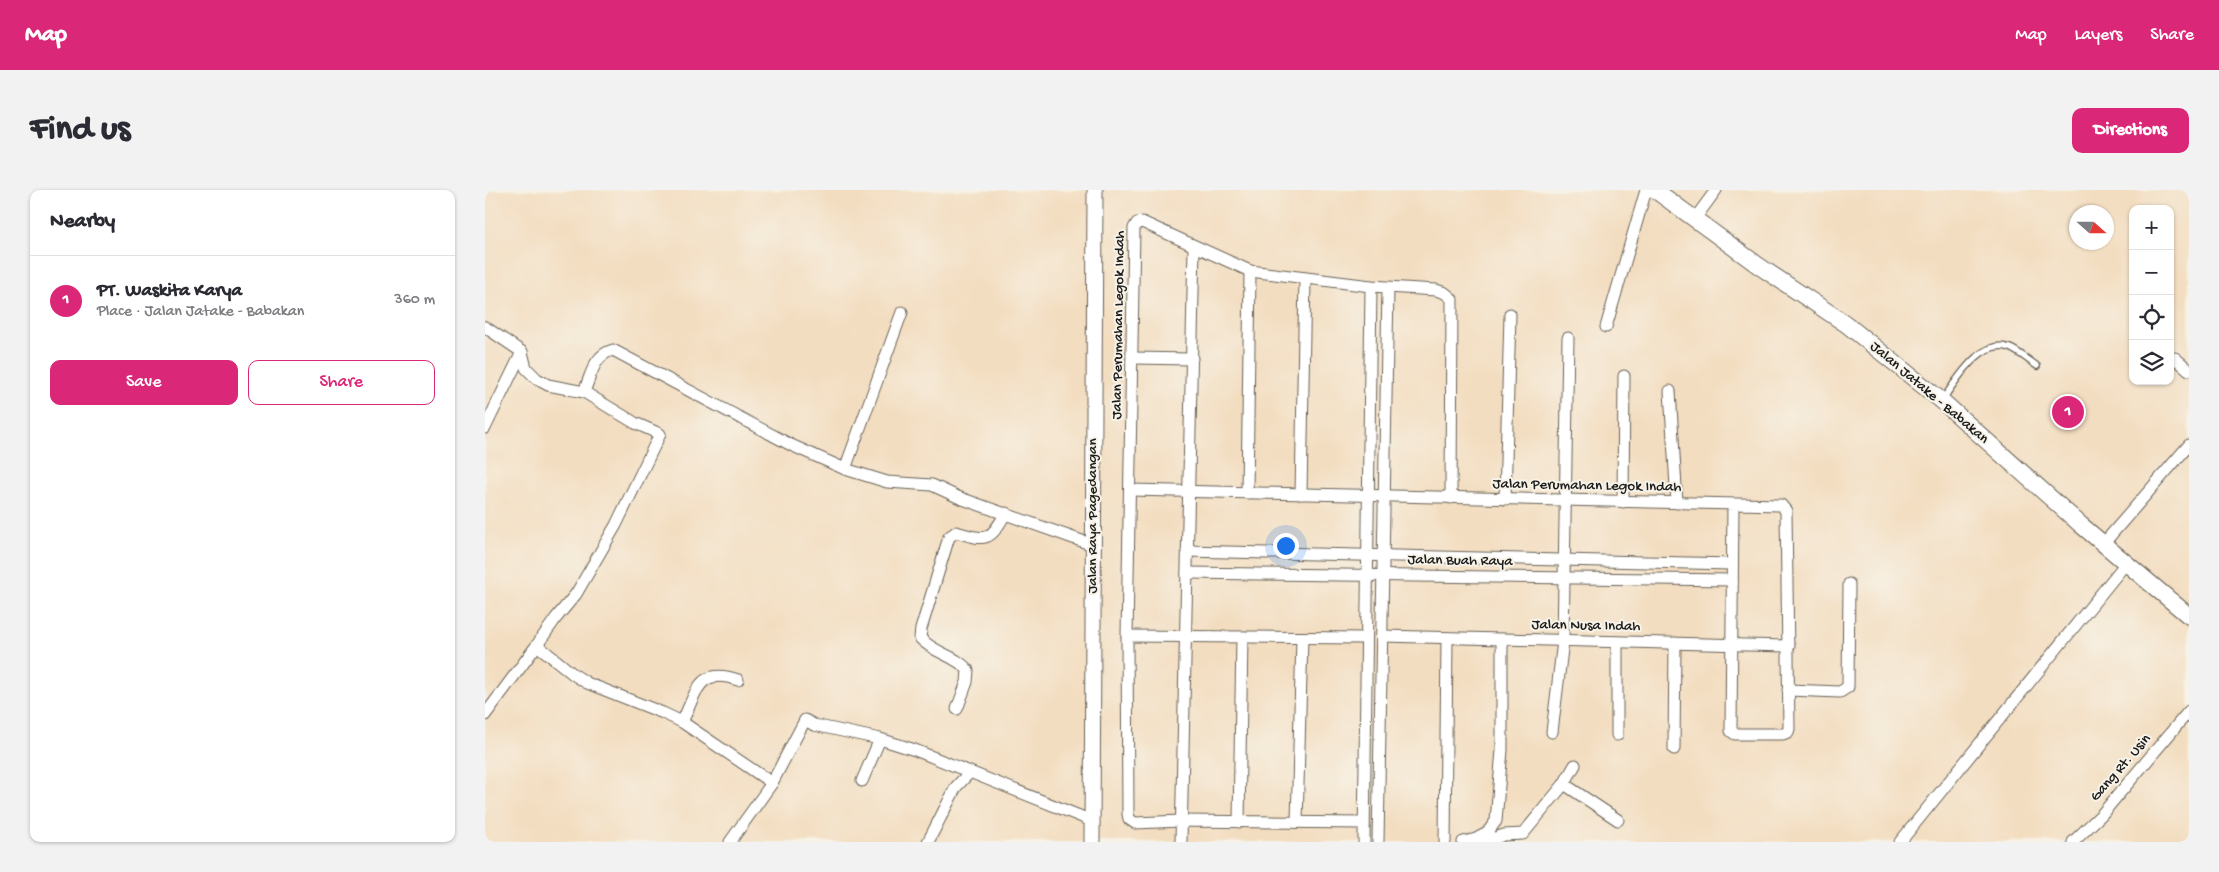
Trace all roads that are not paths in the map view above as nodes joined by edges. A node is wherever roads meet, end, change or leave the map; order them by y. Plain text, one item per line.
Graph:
1 (1095, 190) edge
2 (1646, 190) edge
3 (1655, 190) edge
4 (1716, 190) edge
5 (1694, 220) junction
6 (1194, 247) junction
7 (1250, 272) junction
8 (1305, 278) junction
9 (1371, 286) junction
10 (1388, 288) junction
11 (902, 312) dead end
12 (1510, 314) dead end
13 (485, 327) edge
14 (1606, 327) dead end
15 (1568, 338) dead end
16 (522, 352) junction
17 (1133, 358) junction
18 (2175, 358) dead end
19 (1192, 359) junction
20 (2037, 366) dead end
21 (2189, 370) edge
22 (1624, 376) dead end
23 (1671, 391) dead end
24 (584, 392) junction
25 (1942, 401) junction
26 (485, 428) edge
27 (2189, 444) edge
28 (845, 470) junction
29 (1131, 490) junction
30 (1189, 491) junction
31 (1247, 493) junction
32 (1301, 494) junction
33 (1368, 496) junction
34 (1385, 496) junction
35 (1451, 498) junction
36 (1505, 499) junction
37 (1565, 500) junction
38 (1623, 502) junction
39 (1677, 503) junction
40 (1733, 504) junction
41 (1006, 513) junction
42 (2104, 543) junction
43 (1093, 544) junction
44 (1187, 552) junction
45 (1367, 556) junction
46 (1384, 556) junction
47 (1564, 560) junction
48 (2126, 563) junction
49 (1732, 564) junction
50 (1187, 572) junction
51 (1367, 575) junction
52 (1383, 575) junction
53 (1564, 578) junction
54 (1732, 580) junction
55 (1849, 584) dead end
56 (2189, 616) edge
57 (1127, 636) junction
58 (1185, 636) junction
59 (1382, 636) junction
60 (1242, 637) junction
61 (1302, 638) junction
62 (1366, 638) junction
63 (1447, 638) junction
64 (1502, 639) junction
65 (1563, 640) junction
66 (1617, 642) junction
67 (1675, 643) junction
68 (537, 645) junction
69 (1732, 645) junction
70 (1789, 646) junction
71 (738, 680) dead end
72 (1789, 690) junction
73 (957, 710) dead end
74 (2189, 711) edge
75 (485, 715) edge
76 (681, 722) junction
77 (1552, 732) dead end
78 (1617, 734) dead end
79 (880, 739) junction
80 (1674, 748) dead end
81 (1575, 765) dead end
82 (971, 772) junction
83 (861, 781) dead end
84 (772, 783) junction
85 (1564, 784) junction
86 (1092, 820) junction
87 (1619, 820) dead end
88 (1181, 821) junction
89 (1239, 822) junction
90 (1297, 822) junction
91 (1363, 823) junction
92 (1527, 838) edge
93 (736, 840) edge
94 (928, 842) edge
95 (1092, 842) edge
96 (1181, 842) edge
97 (1364, 842) edge
98 (1378, 842) edge
99 (1445, 842) edge
100 (1463, 842) edge
101 (1484, 842) edge
102 (1900, 842) edge
103 (2073, 842) edge

1 - 43 street, Jalan Raya Pagedangan
2 - 14 street
3 - 5 main road, Jalan Jatake - Babakan
4 - 5 street
5 - 25 main road, Jalan Jatake - Babakan
6 - 7 street, Jalan Perumahan Legok Indah
6 - 17 street, Jalan Perumahan Legok Indah
6 - 19 street
7 - 8 street, Jalan Perumahan Legok Indah
7 - 31 street
8 - 9 street, Jalan Perumahan Legok Indah
8 - 32 street
9 - 10 street, Jalan Perumahan Legok Indah
9 - 33 street
10 - 34 street
10 - 35 street, Jalan Perumahan Legok Indah
11 - 28 street
12 - 36 street
13 - 16 street
15 - 37 street
16 - 24 street
16 - 26 street
17 - 19 street
17 - 29 street, Jalan Perumahan Legok Indah
18 - 21 street
19 - 30 street
20 - 25 lane
22 - 38 street
23 - 39 street
24 - 28 street
24 - 68 street
25 - 42 main road, Jalan Jatake - Babakan
27 - 42 street
28 - 41 street
29 - 30 street, Jalan Perumahan Legok Indah
29 - 57 street, Jalan Perumahan Legok Indah
30 - 31 street, Jalan Perumahan Legok Indah
30 - 44 street
31 - 32 street, Jalan Perumahan Legok Indah
32 - 33 street, Jalan Perumahan Legok Indah
33 - 34 street, Jalan Perumahan Legok Indah
33 - 45 street
34 - 35 street, Jalan Perumahan Legok Indah
34 - 46 street
35 - 36 street, Jalan Perumahan Legok Indah
36 - 37 street, Jalan Perumahan Legok Indah
37 - 38 street, Jalan Perumahan Legok Indah
37 - 47 street
38 - 39 street, Jalan Perumahan Legok Indah
39 - 40 street, Jalan Perumahan Legok Indah
40 - 49 street
40 - 70 street, Jalan Perumahan Legok Indah
41 - 43 street
41 - 73 street
42 - 48 main road, Jalan Jatake - Babakan
43 - 86 street, Jalan Raya Pagedangan
44 - 45 street, Jalan Buah Raya
44 - 50 street
45 - 46 street, Jalan Buah Raya
45 - 51 street
46 - 47 street, Jalan Buah Raya
46 - 52 street
47 - 49 street, Jalan Buah Raya
47 - 53 street
48 - 56 main road, Jalan Jatake - Babakan
48 - 102 street
49 - 54 street
50 - 51 street, Jalan Buah Raya
50 - 58 street
51 - 52 street, Jalan Buah Raya
51 - 62 street
52 - 53 street, Jalan Buah Raya
52 - 59 street
53 - 54 street, Jalan Buah Raya
53 - 65 street
54 - 69 street
55 - 72 street
57 - 58 street
57 - 88 street, Jalan Perumahan Legok Indah
58 - 60 street
58 - 88 street
59 - 63 street, Jalan Nusa Indah
59 - 98 street
60 - 61 street
60 - 89 street
61 - 62 street
61 - 90 street
62 - 91 street
63 - 64 street, Jalan Nusa Indah
63 - 99 street
64 - 65 street, Jalan Nusa Indah
64 - 100 street
65 - 66 street, Jalan Nusa Indah
65 - 77 street
66 - 67 street, Jalan Nusa Indah
66 - 78 street
67 - 69 street, Jalan Nusa Indah
67 - 80 street
68 - 75 street
68 - 76 street
69 - 70 street, Jalan Nusa Indah
69 - 72 street
70 - 72 street
71 - 76 street
74 - 103 street, Gang Rt. Usin
76 - 84 street
79 - 82 street
79 - 83 street
79 - 84 street
81 - 85 street
82 - 86 street
82 - 94 street
84 - 93 street
85 - 87 street
85 - 92 street
86 - 95 street, Jalan Raya Pagedangan
88 - 89 street, Jalan Perumahan Legok Indah
88 - 96 street
89 - 90 street, Jalan Perumahan Legok Indah
90 - 91 street, Jalan Perumahan Legok Indah
91 - 97 street
92 - 101 street

